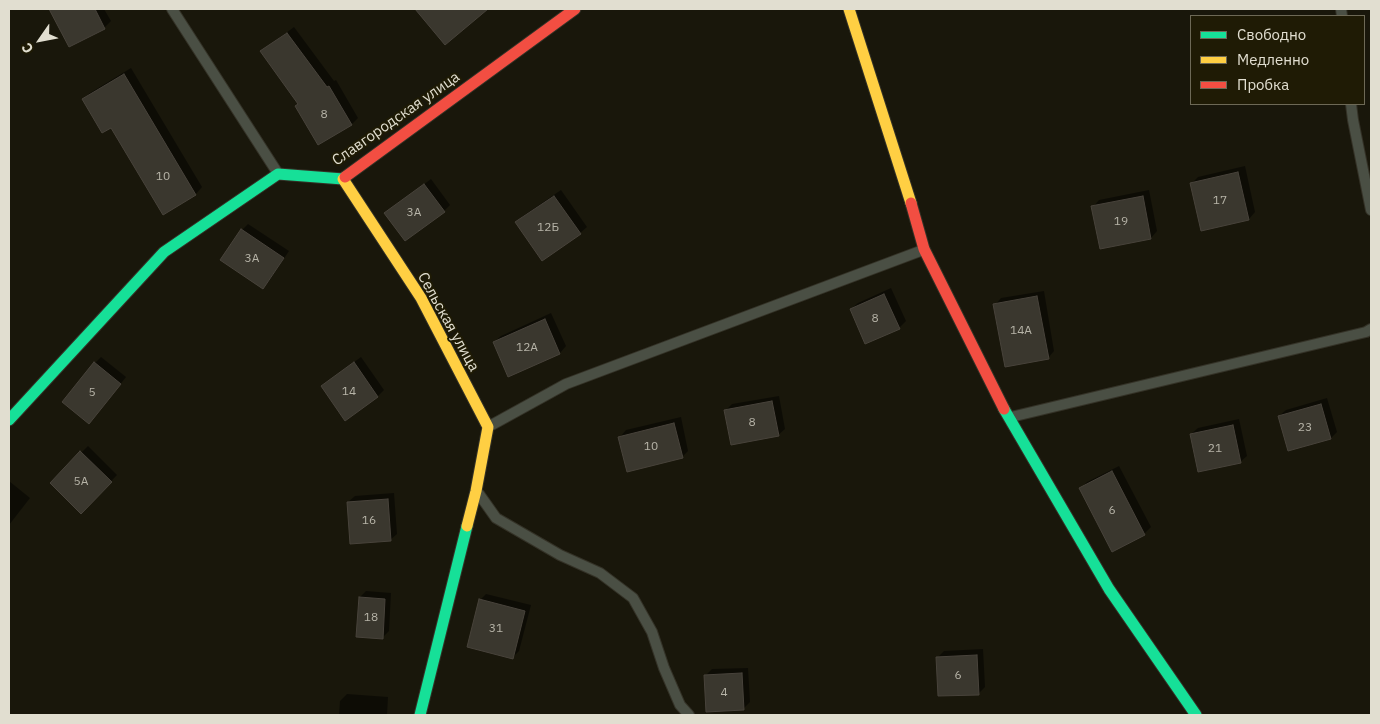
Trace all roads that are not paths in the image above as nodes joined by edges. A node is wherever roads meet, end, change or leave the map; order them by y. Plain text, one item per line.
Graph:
1 (172, 9) edge
2 (575, 9) edge
3 (849, 9) edge
4 (1351, 105) edge
5 (278, 174) junction
6 (342, 179) junction
7 (1371, 210) edge
8 (924, 249) junction
9 (1371, 329) edge
10 (1008, 418) junction
11 (9, 420) edge
12 (488, 427) junction
13 (476, 490) junction
14 (420, 715) edge
15 (689, 715) edge
16 (1196, 715) edge

1 - 5 lane
2 - 6 street, Славгородская улица
3 - 8 street
4 - 7 lane
5 - 6 street, Славгородская улица
5 - 11 street
6 - 12 street, Сельская улица
8 - 10 street
8 - 12 lane
9 - 10 lane
10 - 16 street
12 - 13 street
13 - 14 street
13 - 15 lane

